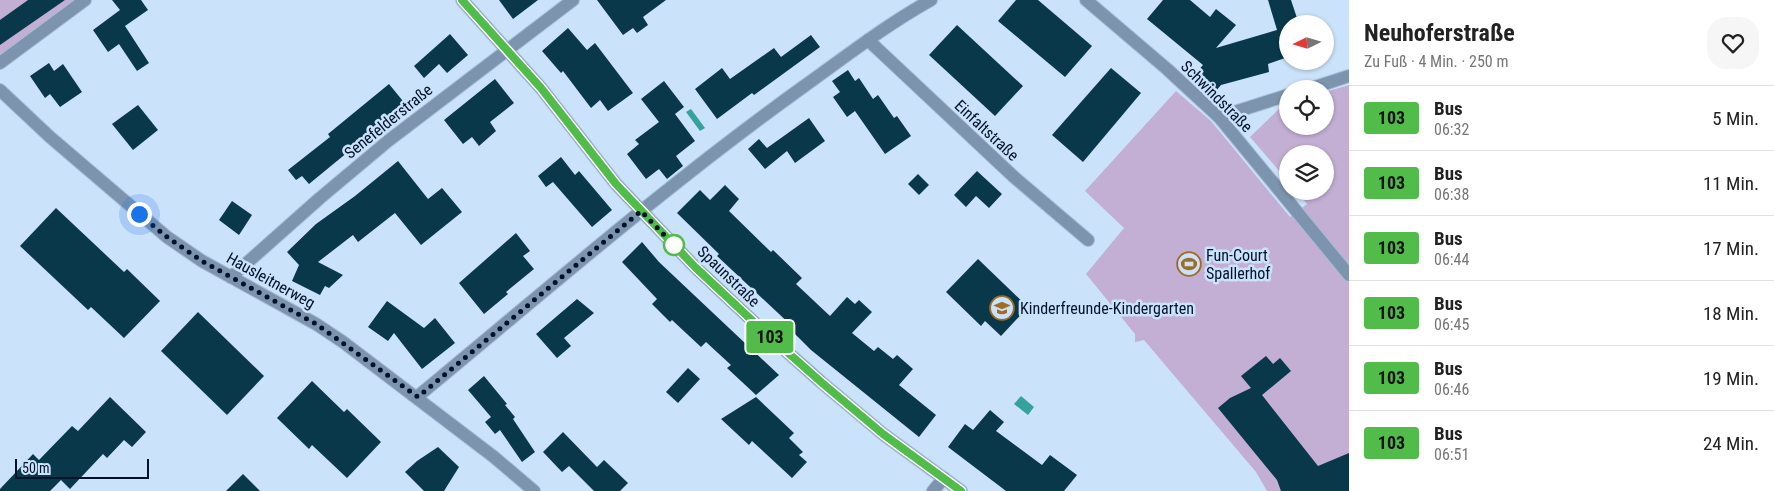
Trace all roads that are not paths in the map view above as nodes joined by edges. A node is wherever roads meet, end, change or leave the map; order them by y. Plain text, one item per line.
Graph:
1 (85, 0) edge
2 (462, 0) edge
3 (573, 0) edge
4 (931, 0) edge
5 (1086, 0) edge
6 (868, 40) junction
7 (506, 49) junction
8 (0, 64) edge
9 (1349, 76) edge
10 (1334, 81) edge
11 (0, 90) edge
12 (1279, 98) edge
13 (1219, 117) junction
14 (641, 211) junction
15 (1088, 240) dead end
16 (1349, 275) edge
17 (231, 277) junction
18 (418, 397) junction
19 (944, 478) junction
20 (534, 491) edge
21 (934, 491) edge
22 (961, 491) edge

1 - 8 street
2 - 7 street, Spaunstraße
3 - 7 street, Senefelderstraße
4 - 6 street
5 - 13 street, Schwindstraße
6 - 14 street
6 - 15 street, Einfaltstraße
7 - 14 street, Spaunstraße
7 - 17 street, Senefelderstraße
9 - 10 street
11 - 17 street, Hausleitnerweg
12 - 13 street
13 - 16 street, Schwindstraße
14 - 18 street
14 - 19 street, Spaunstraße
17 - 18 street, Hausleitnerweg
18 - 20 street, Hausleitnerweg
19 - 21 street
19 - 22 street, Spaunstraße

